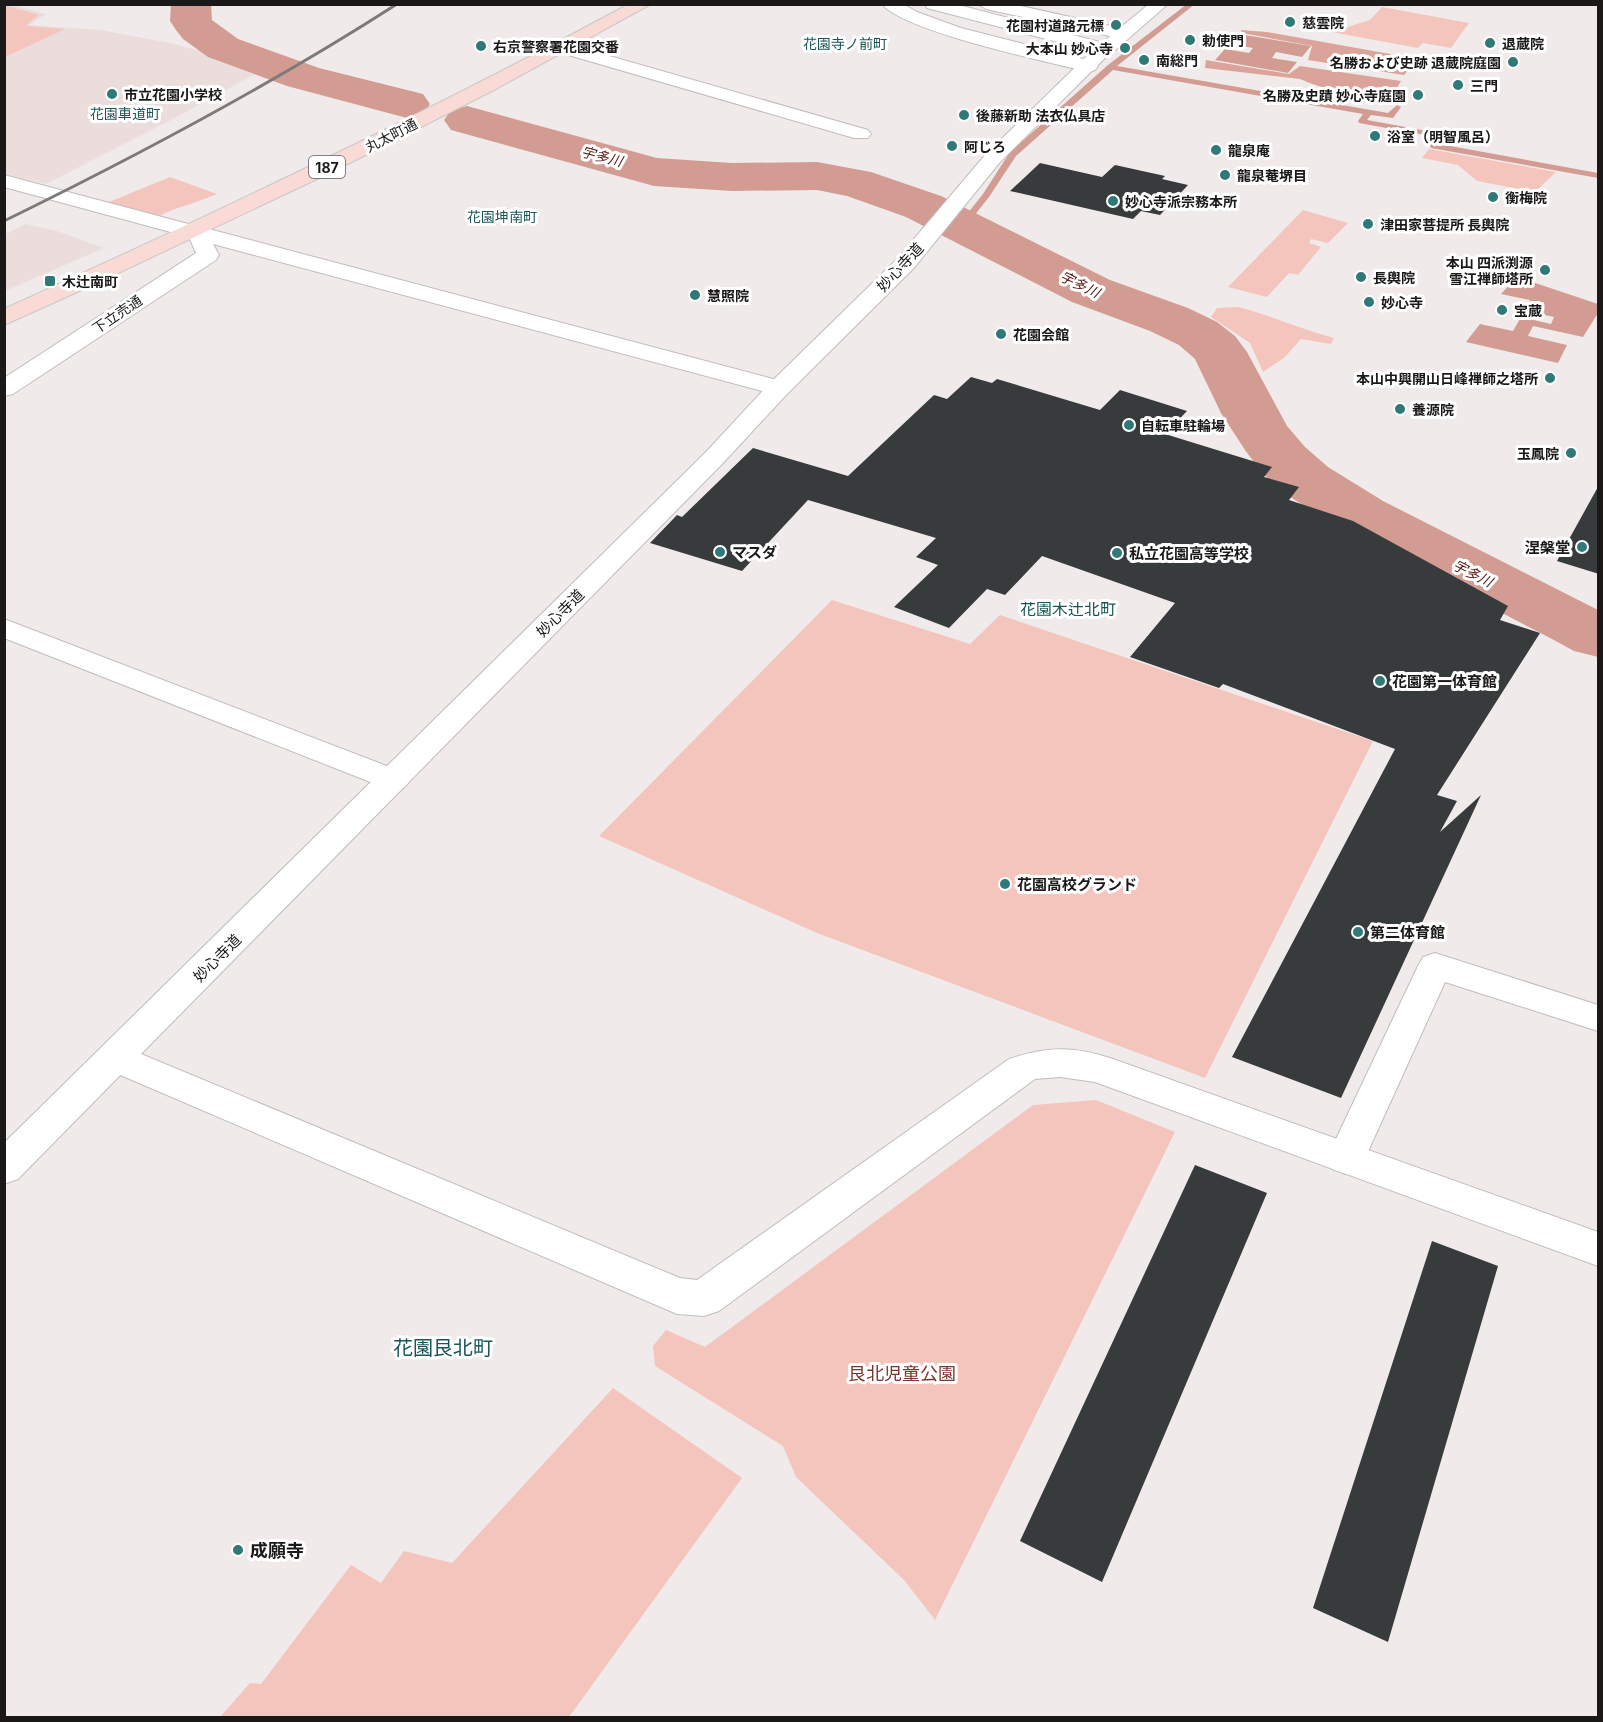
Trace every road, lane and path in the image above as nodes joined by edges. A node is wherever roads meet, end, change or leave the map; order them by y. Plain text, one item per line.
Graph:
1 (643, 4) edge
2 (890, 4) edge
3 (933, 4) edge
4 (986, 4) edge
5 (1160, 4) edge
6 (564, 48) junction
7 (1105, 50) junction
8 (861, 134) dead end
9 (4, 181) edge
10 (196, 230) junction
11 (4, 318) edge
12 (779, 388) junction
13 (4, 389) edge
14 (4, 628) edge
15 (394, 780) junction
16 (1599, 1018) edge
17 (117, 1058) junction
18 (1346, 1158) junction
19 (4, 1168) edge
20 (1599, 1249) edge

1 - 6 main road, 丸太町通 / 187
2 - 7 street
3 - 7 street
4 - 7 street
5 - 7 street, 妙心寺道
6 - 8 street
6 - 10 main road, 丸太町通 / 187
7 - 12 street, 妙心寺道
9 - 10 street
10 - 11 main road, 丸太町通 / 187
10 - 12 street
10 - 13 street, 下立売通
12 - 15 street, 妙心寺道
14 - 15 street
15 - 17 street, 妙心寺道
16 - 18 street
17 - 18 street
17 - 19 street, 妙心寺道
18 - 20 street

